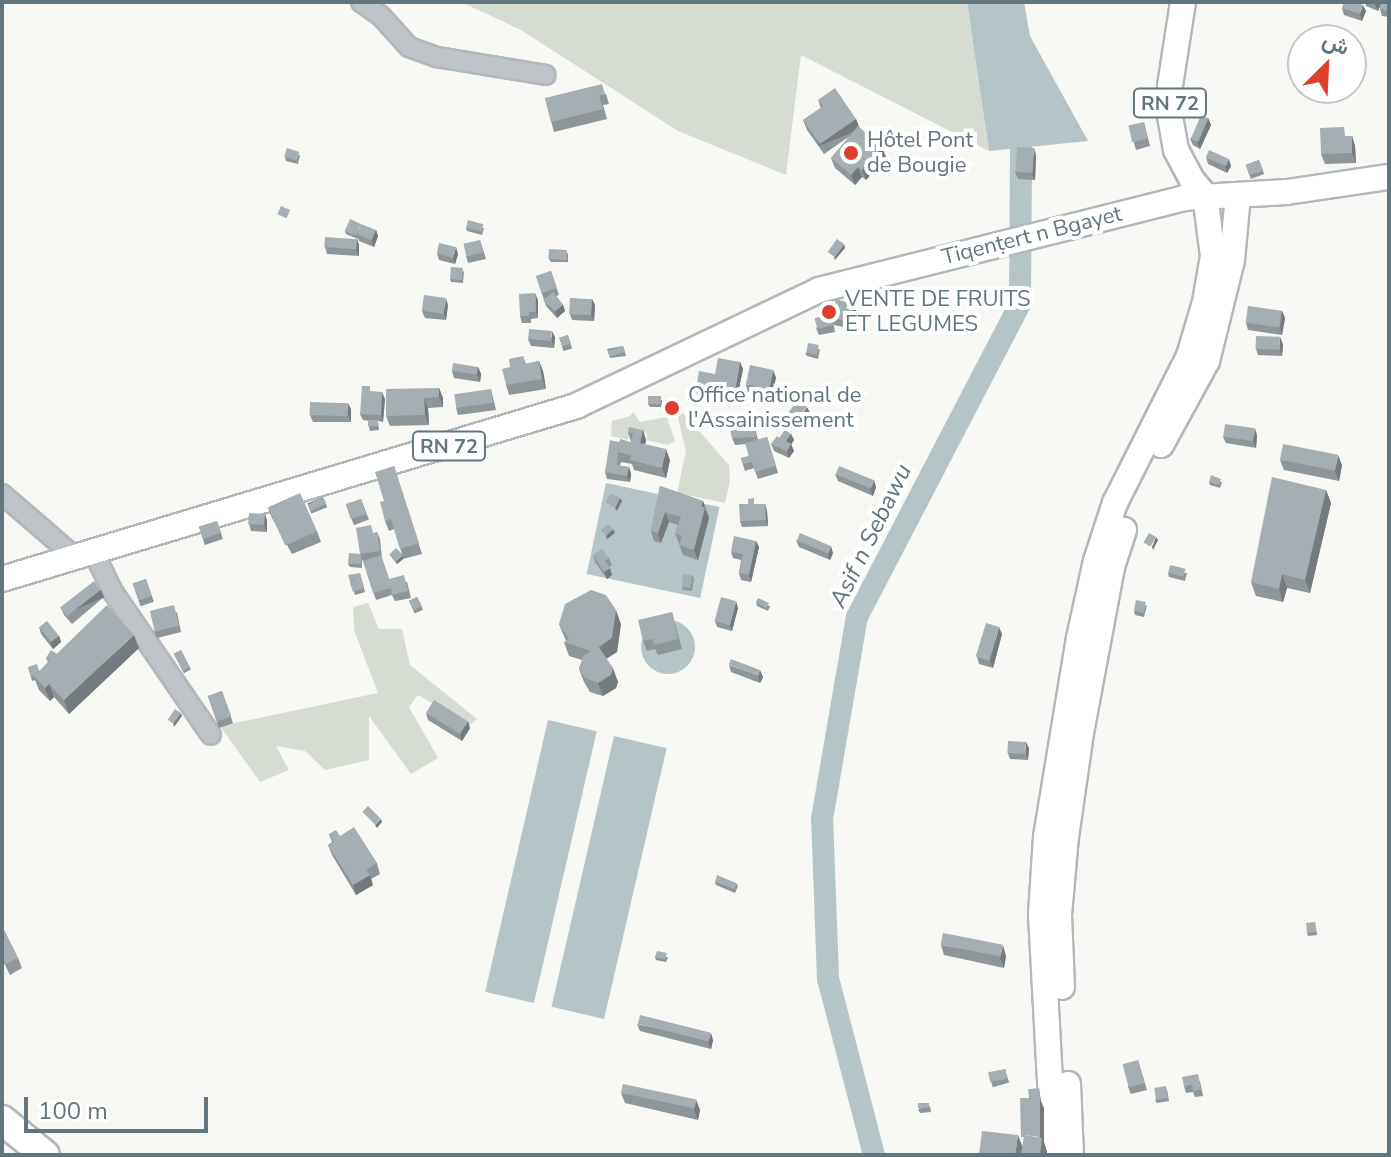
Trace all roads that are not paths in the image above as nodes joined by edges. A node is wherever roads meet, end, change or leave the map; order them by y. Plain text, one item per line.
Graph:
1 (361, 2) edge
2 (1183, 2) edge
3 (546, 75) dead end
4 (1389, 177) edge
5 (1287, 192) junction
6 (1238, 195) junction
7 (1194, 197) junction
8 (1234, 238) junction
9 (2, 494) edge
10 (84, 554) junction
11 (2, 579) edge
12 (211, 735) dead end
13 (2, 1120) edge
14 (2, 1145) edge
15 (15, 1155) edge
16 (45, 1155) edge
17 (1054, 1155) edge
18 (1071, 1155) edge

1 - 3 street
2 - 7 main road, RN 72
4 - 5 main road
5 - 6 main road
5 - 8 main road
6 - 7 main road, RN 72
6 - 8 main road
7 - 10 main road, Tiqenṭert n Bgayet / RN 72
7 - 17 main road
8 - 18 main road
9 - 10 street
10 - 11 main road, RN 72
10 - 12 street
13 - 16 highway
14 - 15 highway

